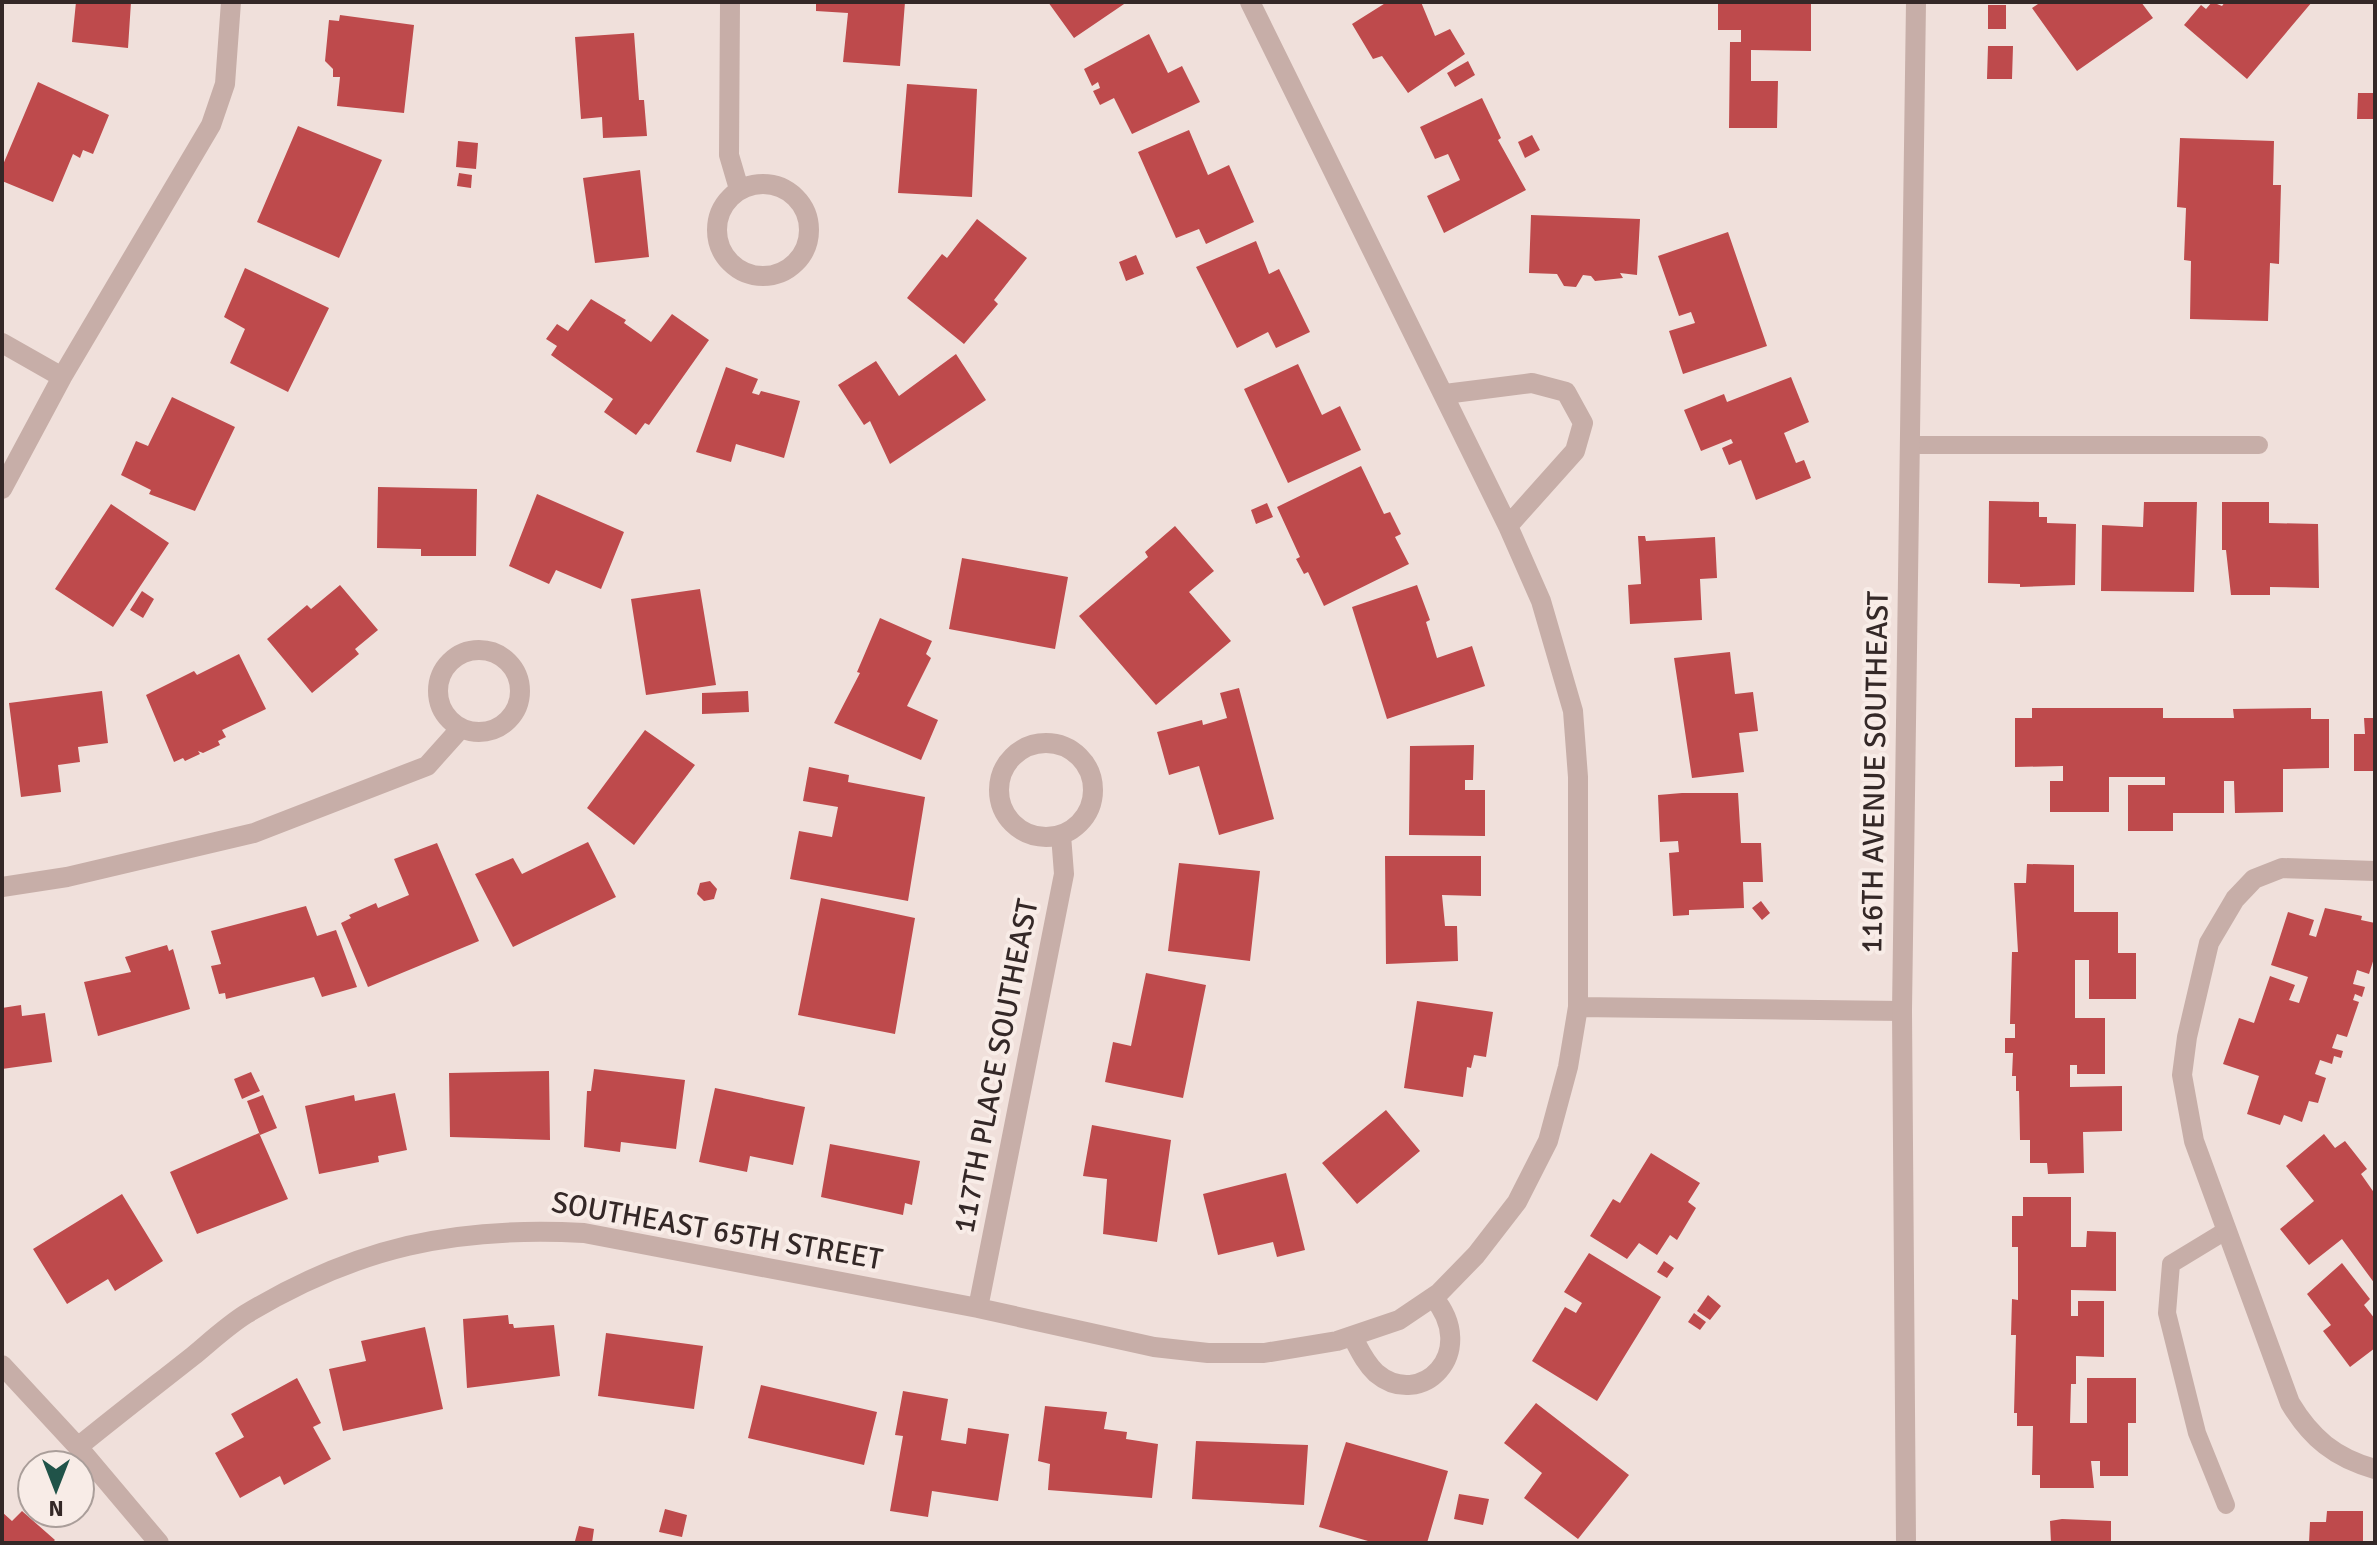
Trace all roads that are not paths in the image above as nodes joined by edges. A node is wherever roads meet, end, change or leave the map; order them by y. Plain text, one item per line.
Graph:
1 (231, 2) edge
2 (730, 2) edge
3 (1250, 2) edge
4 (1916, 2) edge
5 (739, 189) junction
6 (2, 343) edge
7 (62, 377) junction
8 (1445, 394) junction
9 (1909, 445) junction
10 (2259, 445) dead end
11 (2, 489) edge
12 (1508, 526) junction
13 (461, 728) junction
14 (1061, 835) junction
15 (2375, 871) edge
16 (2, 887) edge
17 (1578, 1007) junction
18 (1902, 1011) junction
19 (2227, 1230) junction
20 (1433, 1297) junction
21 (978, 1308) junction
22 (1352, 1336) junction
23 (2, 1365) edge
24 (78, 1447) junction
25 (2375, 1469) edge
26 (2226, 1505) dead end
27 (159, 1543) edge
28 (1906, 1543) edge

1 - 7 street
2 - 5 street
3 - 8 street, SOUTHEAST 65TH STREET
4 - 9 street, 116TH AVENUE SOUTHEAST
5 - 5 street
6 - 7 street
7 - 11 street
8 - 12 street, SOUTHEAST 65TH STREET
8 - 12 street
9 - 10 lane
9 - 18 street, 116TH AVENUE SOUTHEAST
12 - 17 street, SOUTHEAST 65TH STREET
13 - 13 street
13 - 16 street
14 - 14 street
14 - 21 street, 117TH PLACE SOUTHEAST
15 - 19 street
17 - 18 street
17 - 20 street, SOUTHEAST 65TH STREET
18 - 28 street, 116TH AVENUE SOUTHEAST
19 - 25 street
19 - 26 lane
20 - 22 street, SOUTHEAST 65TH STREET
20 - 22 street
21 - 22 street, SOUTHEAST 65TH STREET
21 - 24 street, SOUTHEAST 65TH STREET
23 - 24 street
24 - 27 street

